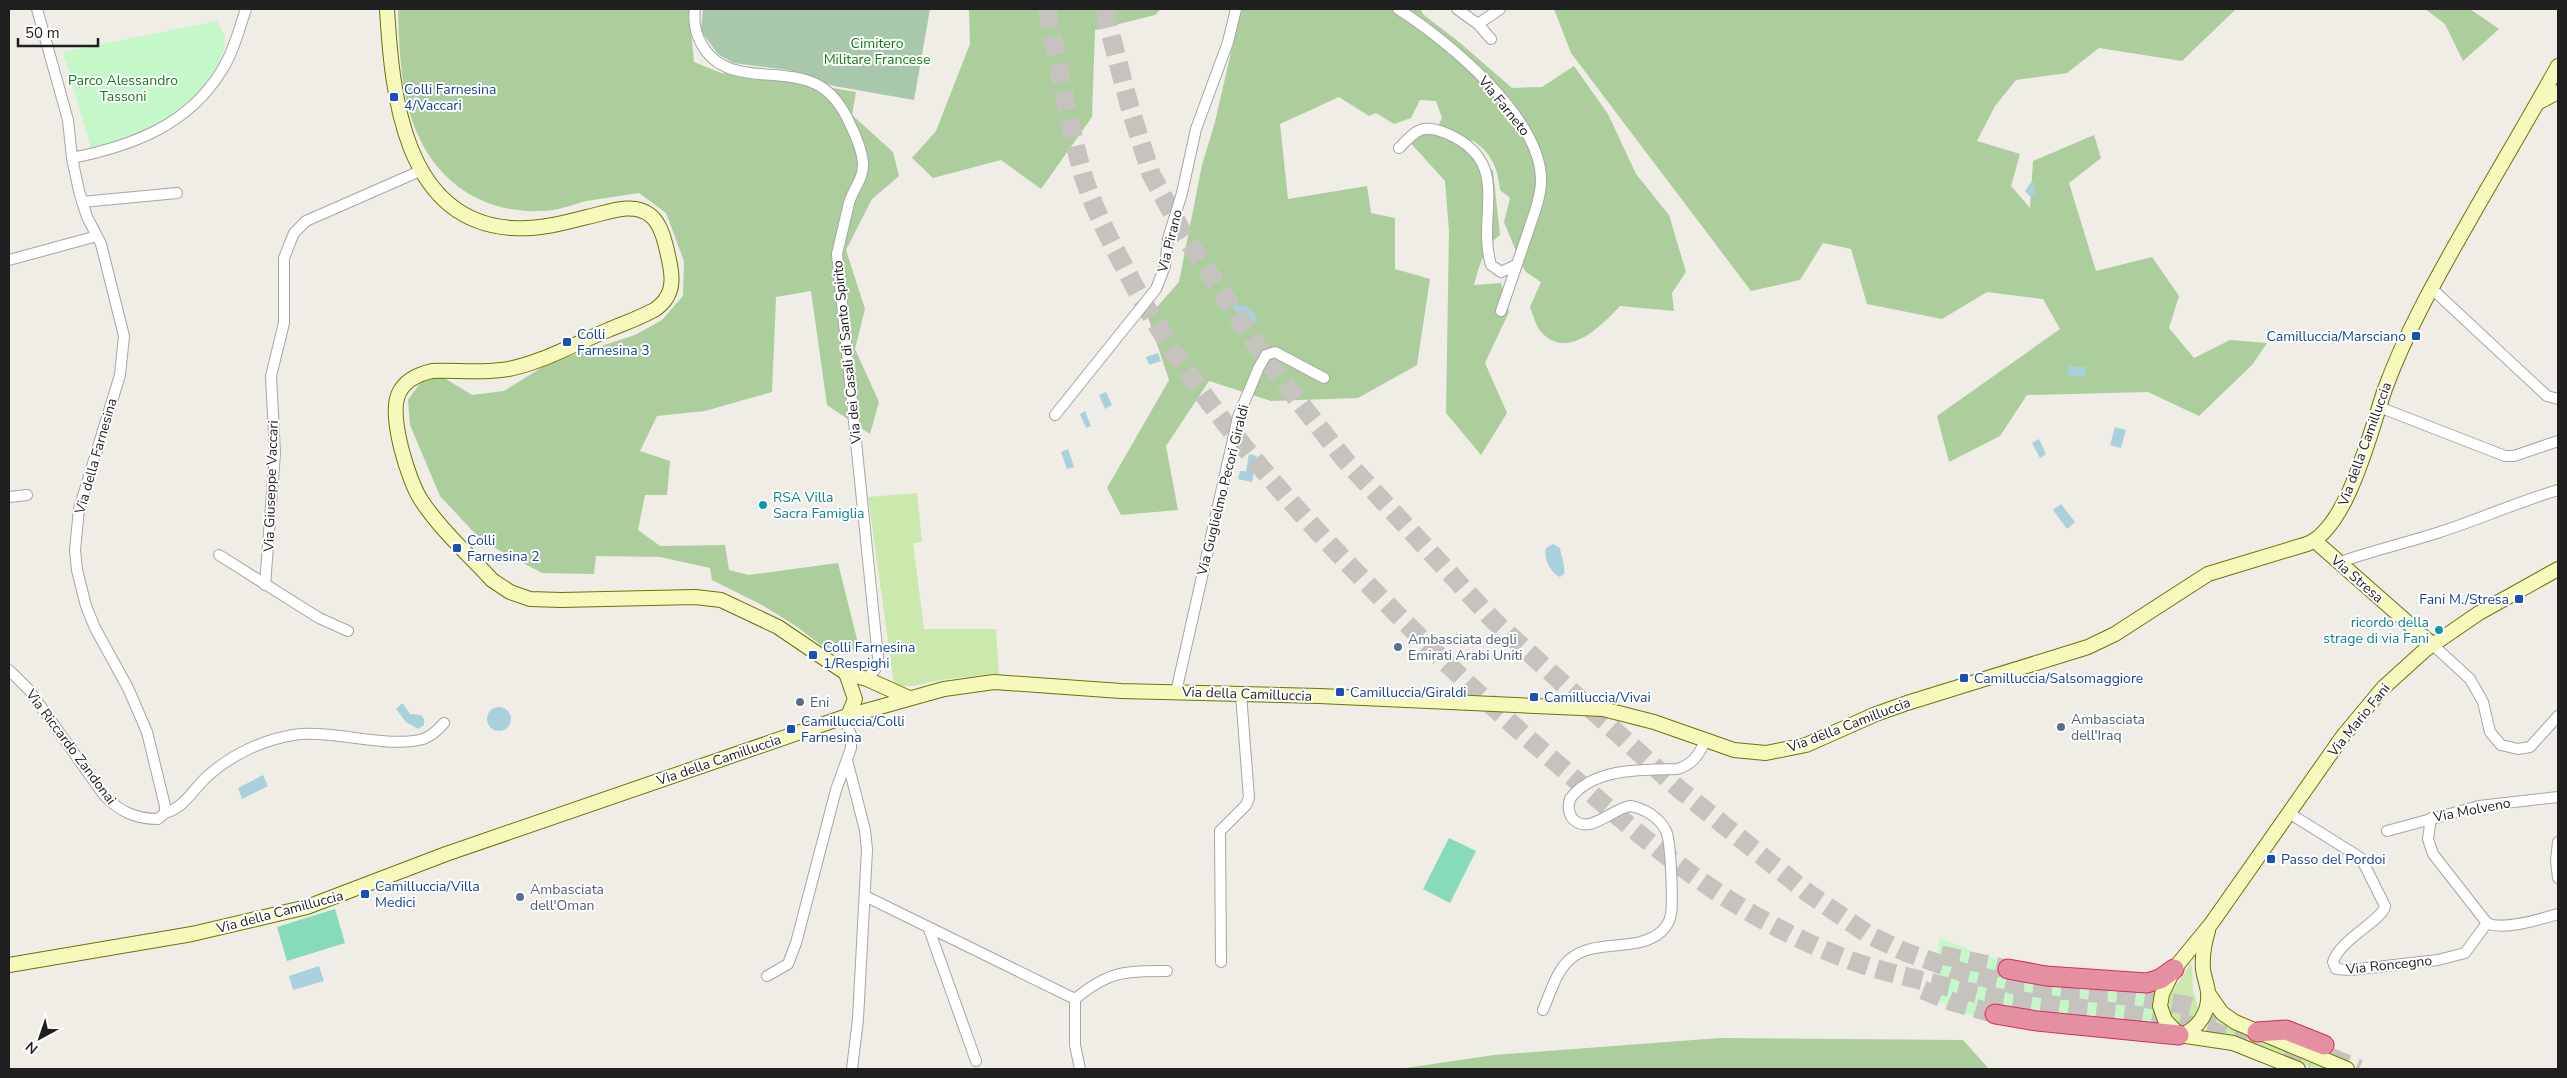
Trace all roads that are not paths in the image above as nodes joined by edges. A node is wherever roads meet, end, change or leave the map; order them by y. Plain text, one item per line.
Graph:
1 (37, 9) edge
2 (246, 9) edge
3 (388, 9) edge
4 (695, 9) edge
5 (1236, 9) edge
6 (1398, 9) edge
7 (1457, 9) edge
8 (1500, 9) edge
9 (1478, 24) junction
10 (1491, 39) dead end
11 (2558, 71) edge
12 (2558, 92) edge
13 (2536, 104) junction
14 (1399, 148) dead end
15 (72, 158) junction
16 (420, 171) junction
17 (177, 192) dead end
18 (82, 202) junction
19 (97, 236) junction
20 (9, 260) edge
21 (1516, 266) junction
22 (2430, 288) junction
23 (1501, 311) dead end
24 (1324, 378) dead end
25 (2558, 399) edge
26 (2379, 407) junction
27 (1055, 415) dead end
28 (2558, 441) edge
29 (2558, 490) edge
30 (27, 495) dead end
31 (9, 497) edge
32 (2314, 541) junction
33 (219, 555) dead end
34 (2337, 563) junction
35 (2558, 569) edge
36 (265, 585) junction
37 (348, 631) dead end
38 (2433, 645) junction
39 (9, 670) edge
40 (846, 672) junction
41 (867, 679) junction
42 (1176, 692) junction
43 (1241, 694) junction
44 (909, 698) junction
45 (846, 716) junction
46 (2558, 716) edge
47 (444, 723) dead end
48 (1705, 740) junction
49 (846, 760) junction
50 (2558, 798) edge
51 (165, 813) junction
52 (2289, 813) junction
53 (2431, 818) junction
54 (2387, 831) dead end
55 (2558, 842) edge
56 (2558, 878) edge
57 (864, 896) junction
58 (2558, 914) edge
59 (2487, 923) junction
60 (2211, 924) junction
61 (929, 929) junction
62 (1222, 962) dead end
63 (2180, 962) junction
64 (2203, 964) junction
65 (9, 967) edge
66 (2008, 969) tunnel mouth
67 (1167, 972) dead end
68 (767, 976) dead end
69 (2208, 993) junction
70 (1075, 999) junction
71 (1543, 1010) dead end
72 (1995, 1014) tunnel mouth
73 (2257, 1032) junction
74 (2180, 1035) junction
75 (2324, 1044) tunnel mouth
76 (976, 1061) dead end
77 (852, 1069) edge
78 (1080, 1069) edge
79 (2298, 1069) edge
80 (2347, 1069) edge

1 - 15 street
2 - 15 street
3 - 16 main road
4 - 41 street, Via dei Casali di Santo Spirito
5 - 27 street, Via Pirano
6 - 21 street, Via Farneto
7 - 9 street
8 - 9 street
9 - 10 street
11 - 13 main road, Via della Camilluccia
12 - 13 main road
13 - 22 main road, Via della Camilluccia
14 - 21 street
15 - 18 street, Via della Farnesina
16 - 36 street, Via Giuseppe Vaccari
16 - 40 main road
17 - 18 street
18 - 19 street, Via della Farnesina
19 - 20 street
19 - 51 street, Via della Farnesina
21 - 23 street, Via Farneto
22 - 25 street
22 - 26 main road, Via della Camilluccia
24 - 42 street, Via Guglielmo Pecori Giraldi
26 - 28 street
26 - 32 main road, Via della Camilluccia
29 - 34 street
30 - 31 street
32 - 34 main road, Via Stresa
32 - 48 main road, Via della Camilluccia
33 - 36 street
34 - 38 main road, Via Stresa
35 - 38 main road, Via Mario Fani
36 - 37 street
38 - 46 street, Via Stresa
38 - 52 main road, Via Mario Fani
39 - 51 street, Via Riccardo Zandonai
40 - 41 main road
40 - 45 main road
41 - 44 main road
42 - 43 main road, Via della Camilluccia
42 - 44 main road, Via della Camilluccia
43 - 48 main road, Via della Camilluccia
43 - 62 street
44 - 45 main road, Via della Camilluccia
45 - 49 street
45 - 65 main road, Via della Camilluccia
47 - 51 street
48 - 71 street
49 - 57 street
49 - 68 street
50 - 53 street, Via Molveno
52 - 59 street, Via Roncegno
52 - 60 main road, Via Mario Fani
53 - 54 street, Via Molveno
53 - 59 street
55 - 56 street
57 - 61 street
57 - 77 street
58 - 59 street
60 - 63 main road
60 - 64 main road
61 - 70 street
61 - 76 street
63 - 64 main road
63 - 66 highway
63 - 74 main road
64 - 69 main road
67 - 70 street
69 - 73 main road
69 - 74 main road
70 - 78 street
72 - 74 highway
73 - 75 highway
73 - 80 main road
74 - 79 main road

